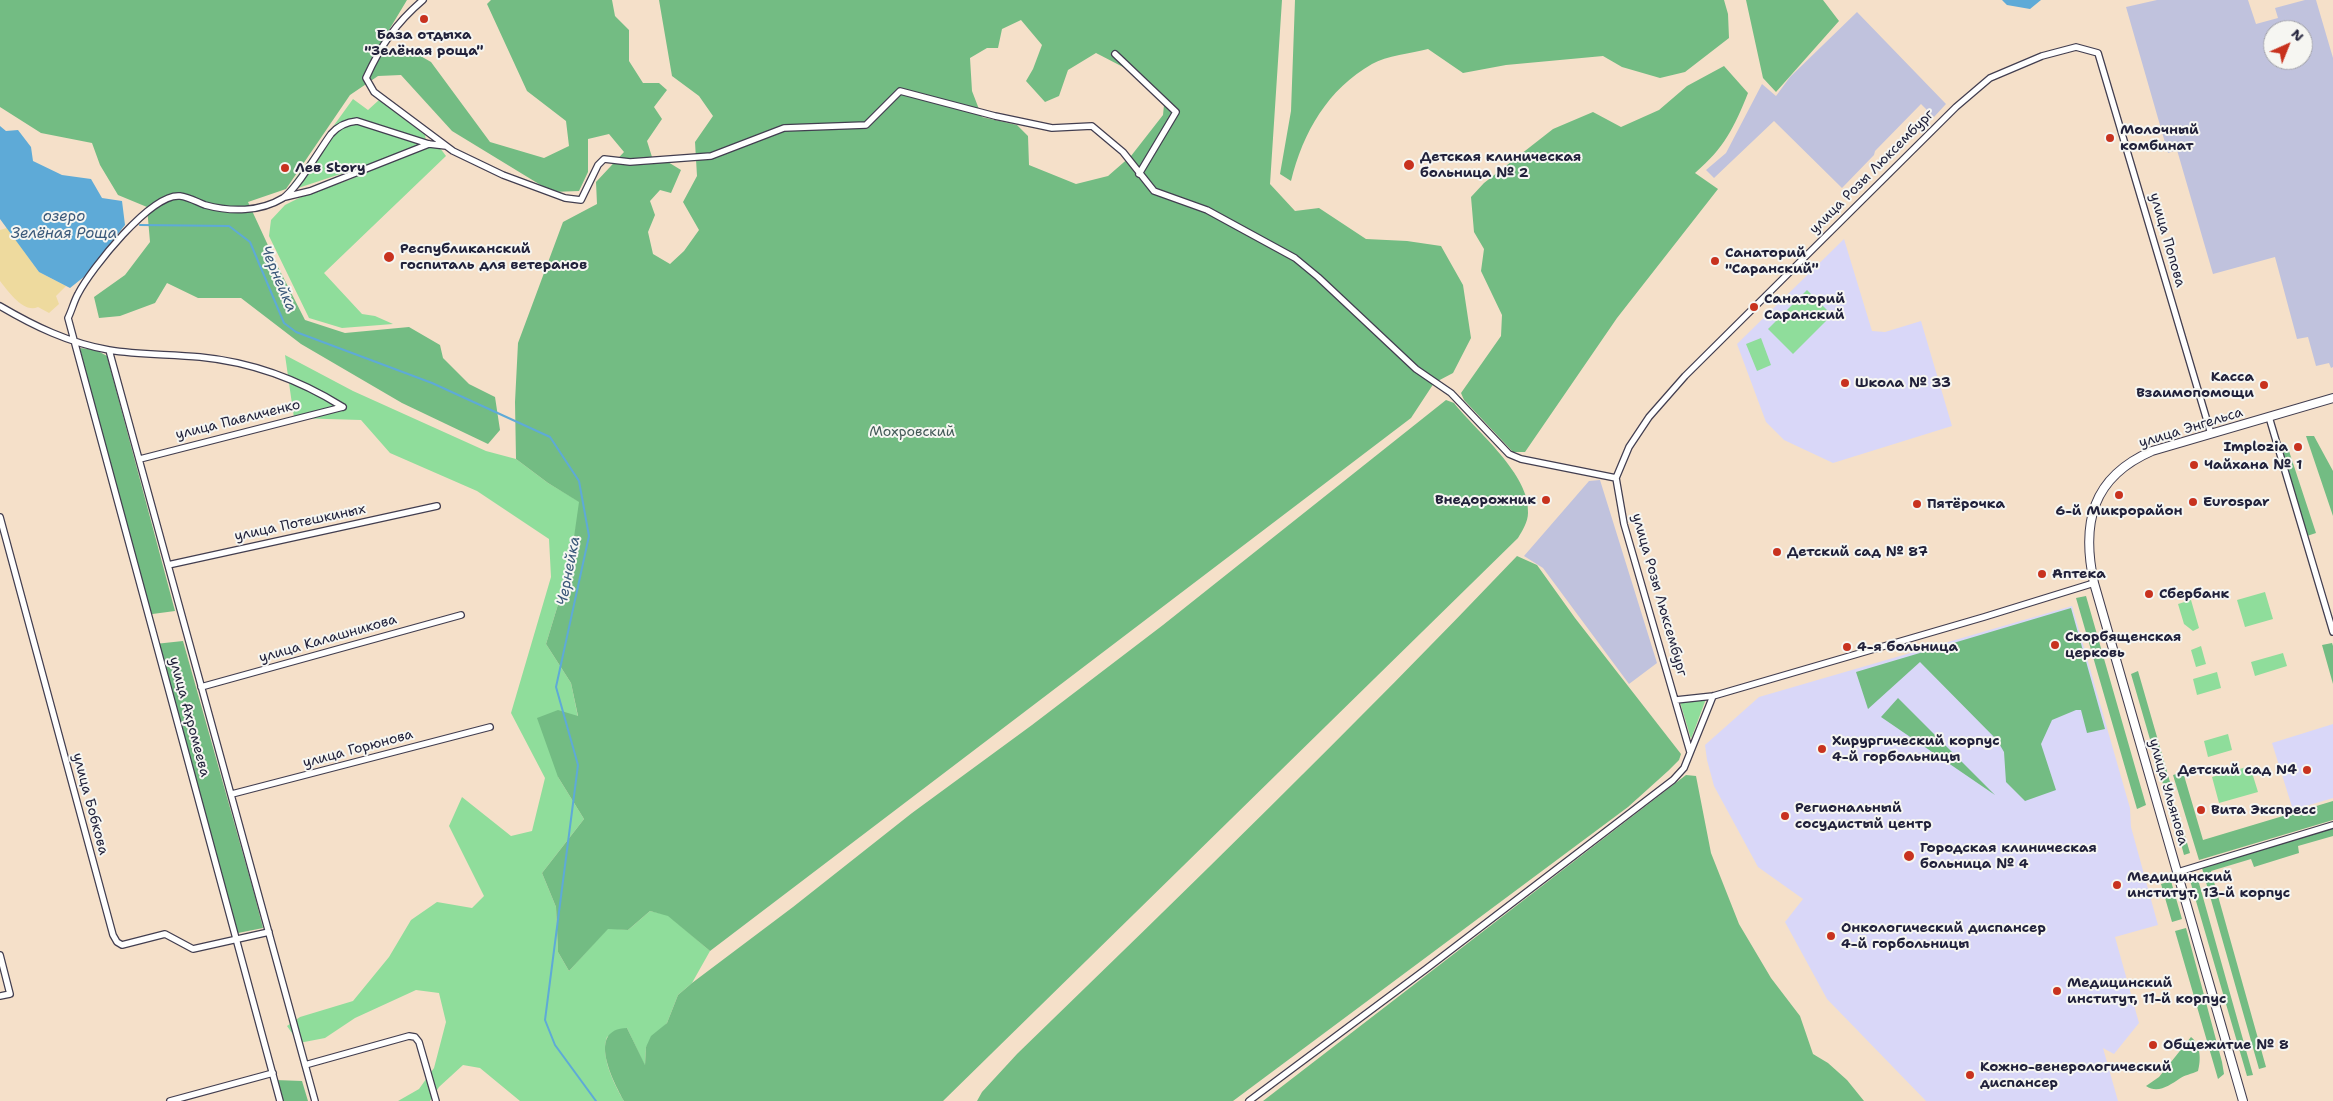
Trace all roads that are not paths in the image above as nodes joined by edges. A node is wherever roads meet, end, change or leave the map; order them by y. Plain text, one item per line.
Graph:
1 (423, 0) edge
2 (2098, 52) joint
3 (1115, 54) dead end
4 (429, 144) junction
5 (446, 146) junction
6 (1139, 174) junction
7 (284, 197) junction
8 (0, 306) edge
9 (73, 340) junction
10 (109, 350) junction
11 (2331, 399) edge
12 (2269, 417) junction
13 (2211, 434) junction
14 (140, 458) junction
15 (1616, 478) junction
16 (437, 506) dead end
17 (0, 517) edge
18 (2090, 518) joint
19 (168, 565) junction
20 (2094, 583) junction
21 (461, 615) dead end
22 (2333, 632) edge
23 (201, 688) junction
24 (1713, 696) junction
25 (1676, 700) junction
26 (490, 727) dead end
27 (1690, 752) junction
28 (232, 794) junction
29 (2333, 825) edge
30 (2178, 872) junction
31 (269, 932) junction
32 (236, 939) junction
33 (0, 955) edge
34 (0, 996) edge
35 (306, 1065) junction
36 (273, 1073) junction
37 (170, 1101) edge
38 (280, 1101) edge
39 (316, 1101) edge
40 (436, 1101) edge
41 (1248, 1101) edge
42 (2243, 1101) edge

1 - 5 street
2 - 13 street, улица Попова
2 - 15 street, улица Розы Люксембург
3 - 6 street
4 - 5 street
4 - 7 street, улица Ахромеева
4 - 7 street
5 - 6 street
6 - 15 street
7 - 9 street, улица Ахромеева
8 - 9 street
9 - 10 street
9 - 32 street, улица Ахромеева
10 - 14 street, улица Ахромеева
10 - 14 street, улица Павличенко
11 - 12 main road, улица Энгельса
12 - 13 main road, улица Энгельса
12 - 22 street
13 - 18 main road, улица Энгельса
14 - 19 street, улица Ахромеева
15 - 25 street, улица Розы Люксембург
16 - 19 street, улица Потешкиных
17 - 32 street, улица Бобкова
18 - 20 main road, улица Ульянова
19 - 23 street, улица Ахромеева
20 - 24 street
20 - 30 main road, улица Ульянова
21 - 23 street, улица Калашникова
23 - 28 street, улица Ахромеева
24 - 25 street
24 - 27 street
25 - 27 street, улица Розы Люксембург
26 - 28 street, улица Горюнова
27 - 41 street
28 - 31 street, улица Ахромеева
29 - 30 street
30 - 42 main road, улица Ульянова
31 - 32 street, улица Бобкова
31 - 35 street, улица Ахромеева
32 - 36 street, улица Ахромеева
33 - 34 street
35 - 39 street, улица Ахромеева
35 - 40 street
36 - 37 street
36 - 38 street, улица Ахромеева

